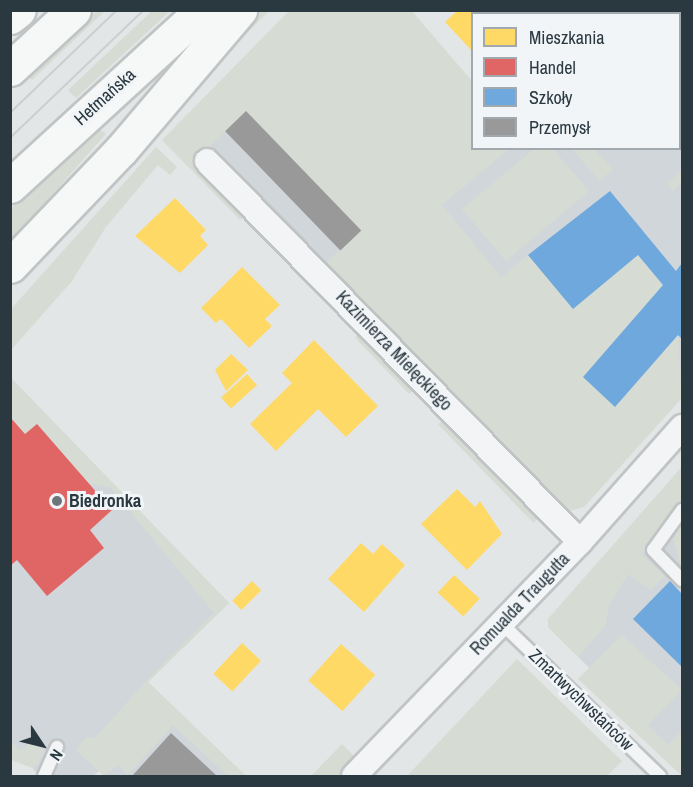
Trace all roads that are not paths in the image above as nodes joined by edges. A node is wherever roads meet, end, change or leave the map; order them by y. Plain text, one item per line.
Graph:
1 (19, 10) edge
2 (74, 10) edge
3 (202, 10) edge
4 (240, 10) edge
5 (10, 17) edge
6 (10, 69) edge
7 (207, 161) dead end
8 (10, 186) edge
9 (10, 266) edge
10 (682, 427) edge
11 (682, 510) edge
12 (580, 542) junction
13 (682, 580) edge
14 (501, 623) junction
15 (57, 747) dead end
16 (44, 777) edge
17 (354, 777) edge
18 (660, 777) edge

1 - 5 main road
2 - 6 main road
3 - 8 main road, Hetmańska
4 - 9 main road
7 - 12 street, Kazimierza Mielęckiego
10 - 12 street, Romualda Traugutta
11 - 13 lane
12 - 14 street, Romualda Traugutta
14 - 17 street, Romualda Traugutta
14 - 18 lane, Zmartwychwstańców
15 - 16 lane

